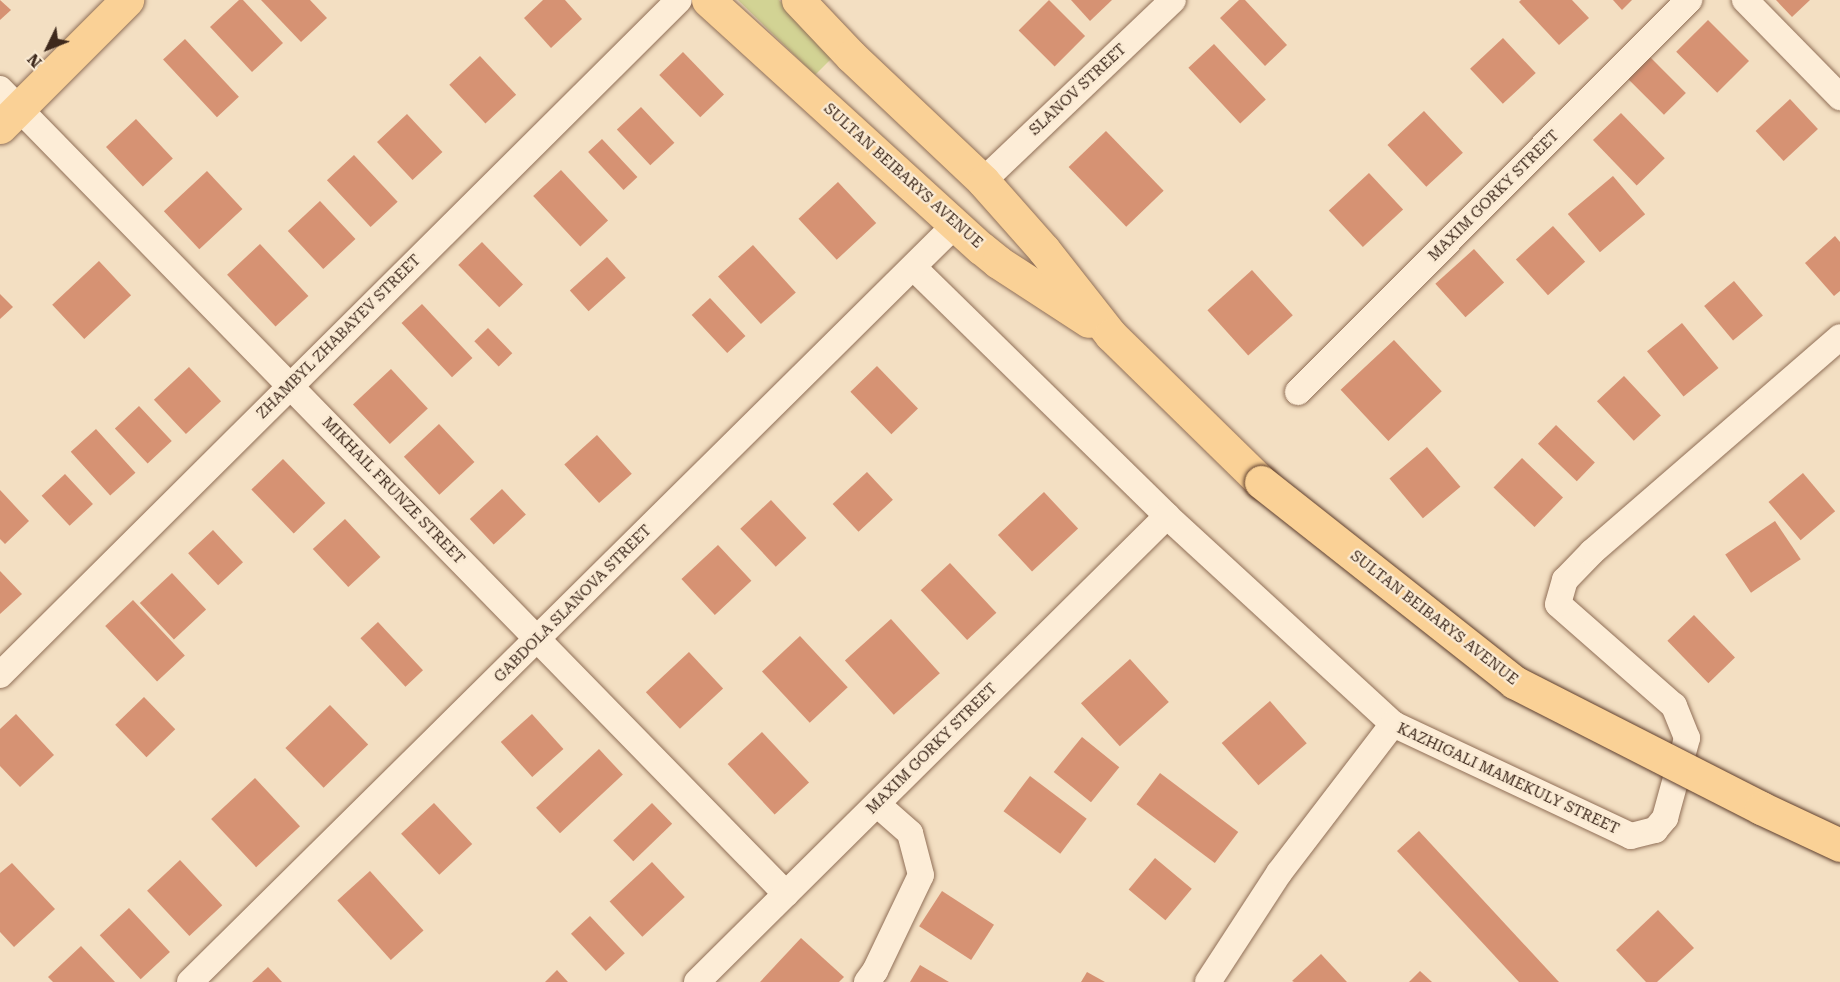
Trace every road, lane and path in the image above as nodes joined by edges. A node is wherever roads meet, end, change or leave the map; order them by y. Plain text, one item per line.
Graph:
1 (127, 0) edge
2 (679, 0) edge
3 (708, 0) edge
4 (798, 0) edge
5 (1173, 0) edge
6 (1689, 0) edge
7 (1746, 0) edge
8 (1840, 97) edge
9 (6, 108) edge
10 (983, 181) junction
11 (956, 225) junction
12 (914, 268) junction
13 (1111, 335) junction
14 (1840, 337) edge
15 (289, 385) junction
16 (1298, 392) dead end
17 (1167, 516) junction
18 (537, 639) junction
19 (0, 675) edge
20 (1393, 724) junction
21 (877, 804) junction
22 (1840, 845) edge
23 (786, 894) junction
24 (190, 982) edge
25 (697, 982) edge
26 (867, 982) edge
27 (1208, 982) edge

1 - 9 main road
2 - 15 street, ZHAMBYL ZHABAYEV STREET
3 - 11 main road, SULTAN BEIBARYS AVENUE
4 - 10 main road, SULTAN BEIBARYS AVENUE
5 - 10 street, SLANOV STREET
6 - 16 street, MAXIM GORKY STREET
7 - 8 street
9 - 15 street, MIKHAIL FRUNZE STREET
10 - 13 main road, SULTAN BEIBARYS AVENUE
11 - 12 street, GABDOLA SLANOVA STREET
11 - 13 main road, SULTAN BEIBARYS AVENUE
12 - 17 street
12 - 18 street, GABDOLA SLANOVA STREET
13 - 22 main road, SULTAN BEIBARYS AVENUE, bridge
14 - 20 street, KAZHIGALI MAMEKULY STREET
15 - 18 street, MIKHAIL FRUNZE STREET
15 - 19 street, ZHAMBYL ZHABAYEV STREET
17 - 20 street
17 - 21 street, MAXIM GORKY STREET
18 - 23 street, MIKHAIL FRUNZE STREET
18 - 24 street, GABDOLA SLANOVA STREET
20 - 27 street, KAZHIGALI MAMEKULY STREET
21 - 23 street, MAXIM GORKY STREET
21 - 26 street
23 - 25 street, MAXIM GORKY STREET

